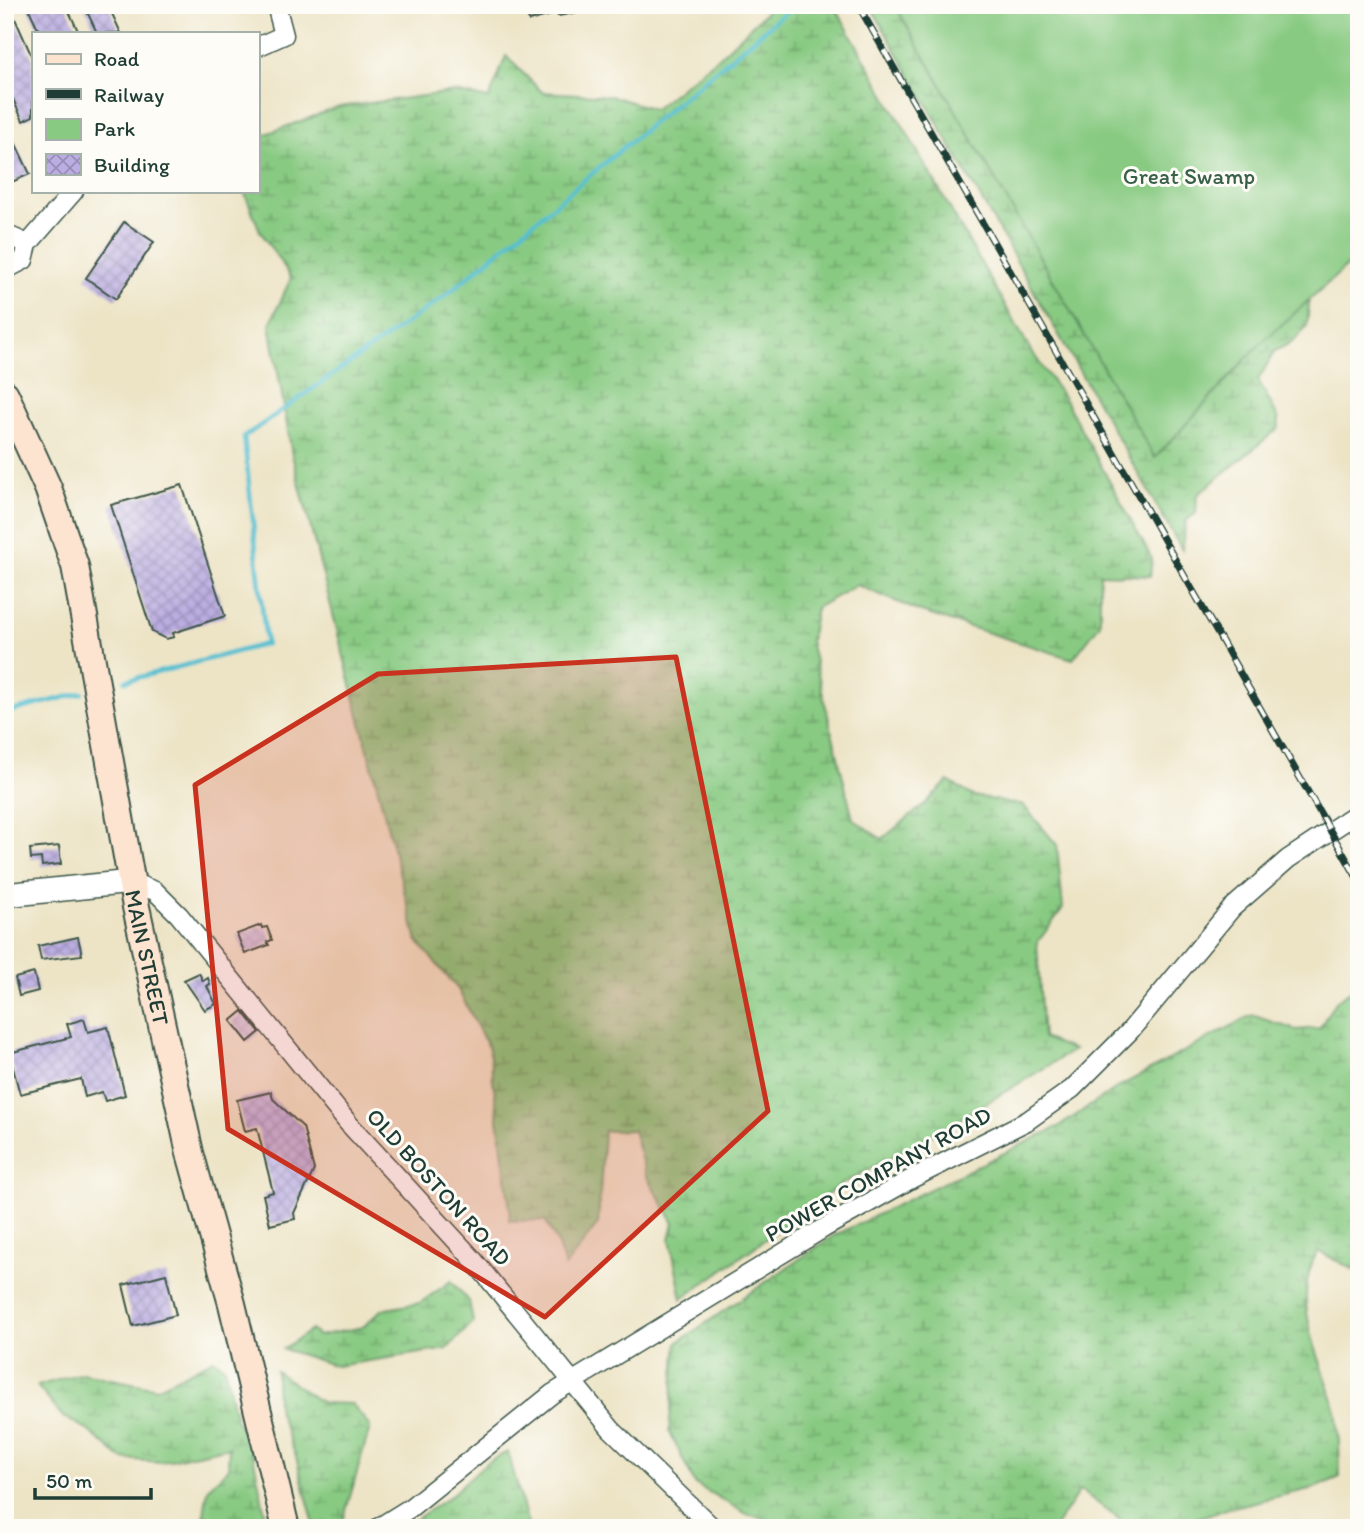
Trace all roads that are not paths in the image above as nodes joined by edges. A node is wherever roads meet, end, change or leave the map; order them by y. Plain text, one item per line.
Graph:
1 (276, 5) edge
2 (259, 46) edge
3 (73, 192) edge
4 (5, 241) edge
5 (28, 244) junction
6 (5, 270) edge
7 (5, 394) edge
8 (1359, 812) edge
9 (131, 882) junction
10 (5, 895) edge
11 (573, 1382) junction
12 (286, 1528) edge
13 (378, 1528) edge
14 (713, 1528) edge

1 - 2 street
3 - 5 street
4 - 5 street
5 - 6 street
7 - 9 main road, MAIN STREET
8 - 11 street, POWER COMPANY ROAD
9 - 10 street
9 - 11 street, OLD BOSTON ROAD
9 - 12 main road, MAIN STREET
11 - 13 street, POWER COMPANY ROAD
11 - 14 street, OLD BOSTON ROAD

